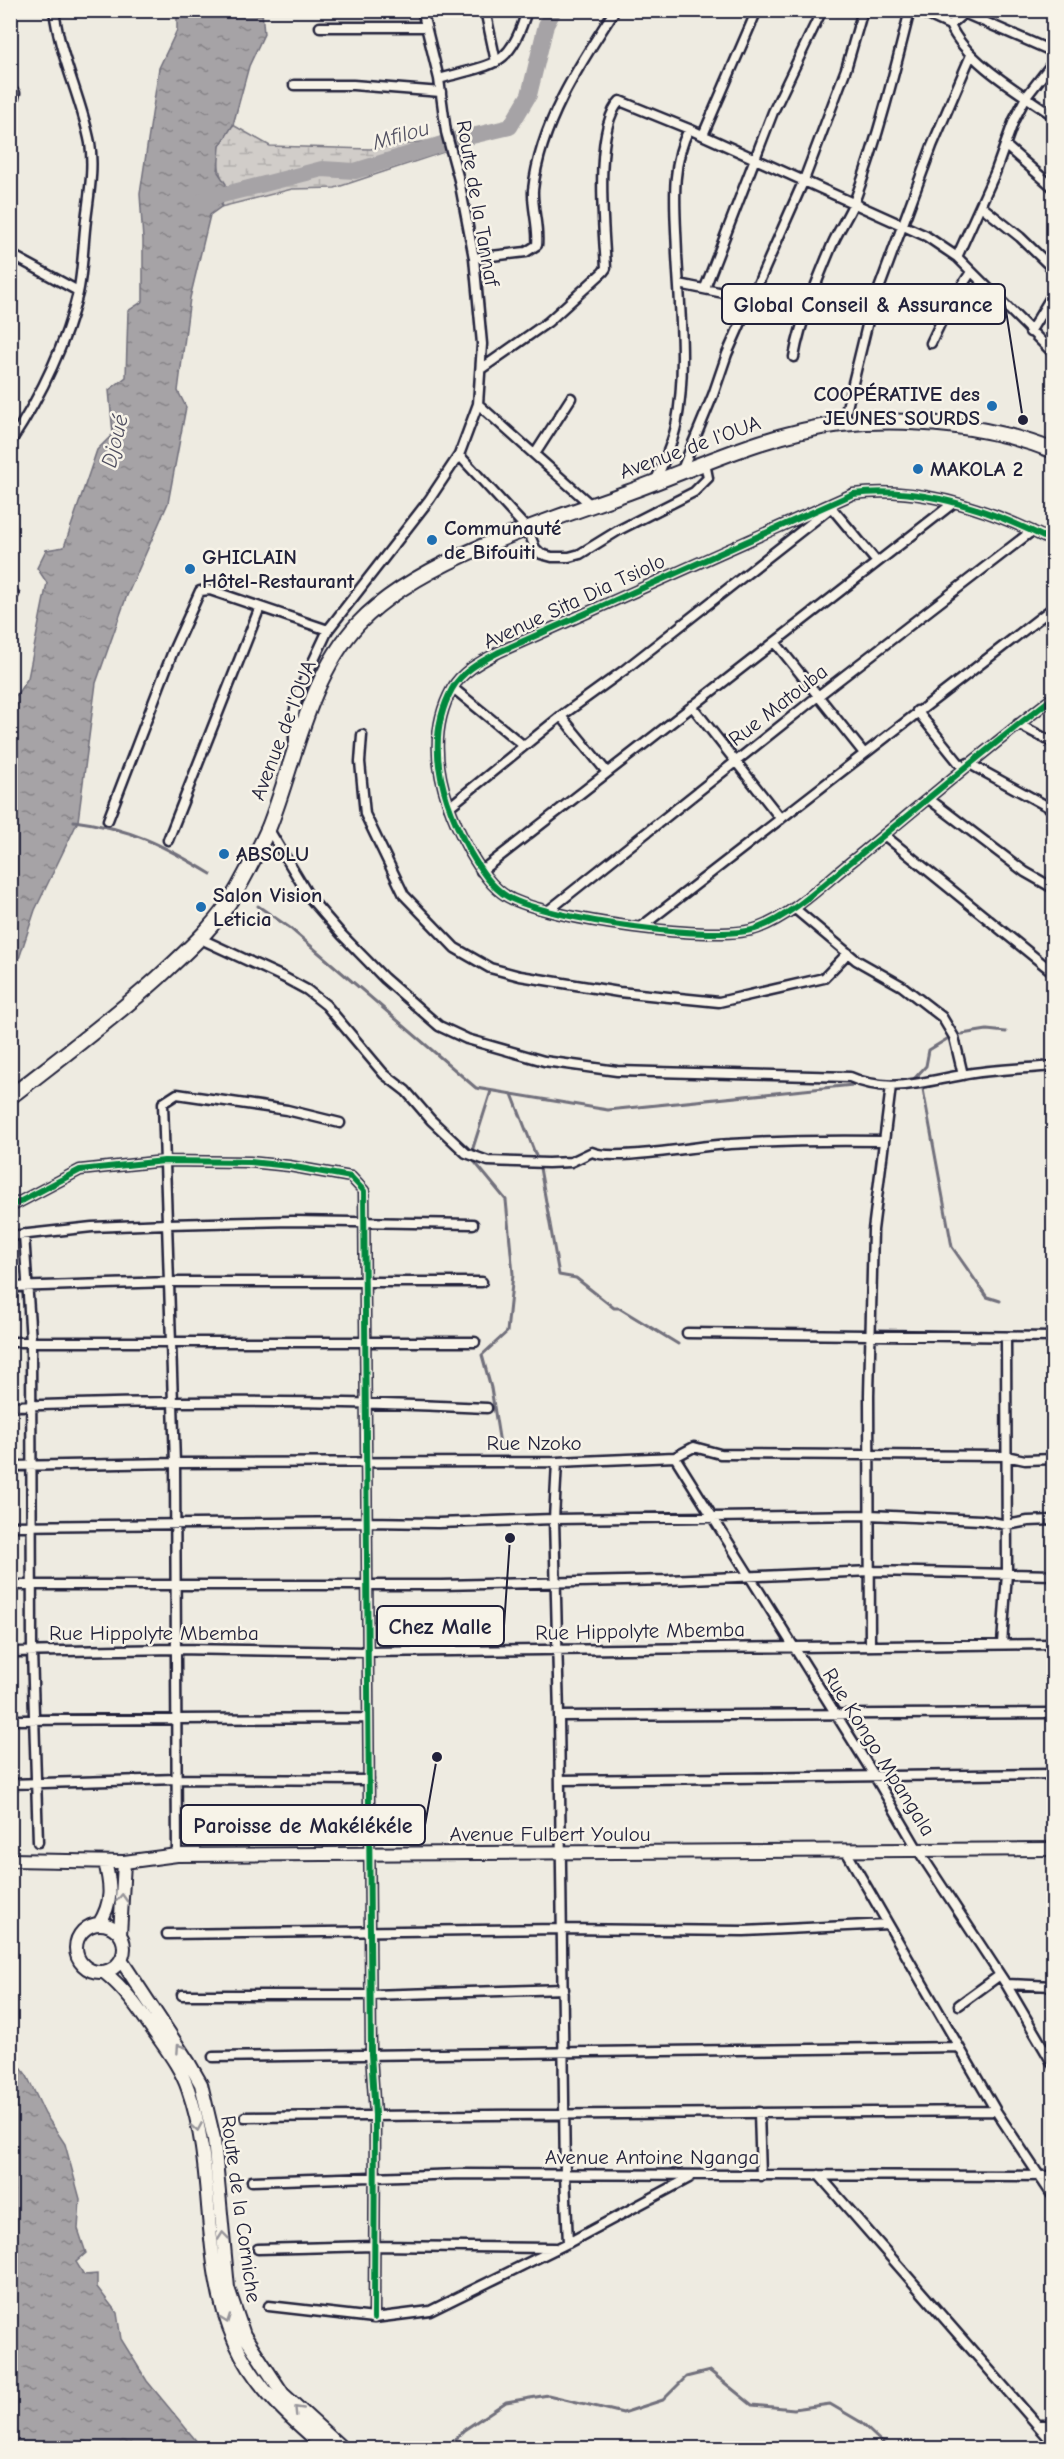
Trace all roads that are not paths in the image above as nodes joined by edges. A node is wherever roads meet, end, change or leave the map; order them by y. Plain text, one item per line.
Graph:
1 (54, 10) edge
2 (422, 10) edge
3 (485, 10) edge
4 (527, 10) edge
5 (615, 10) edge
6 (757, 10) edge
7 (822, 10) edge
8 (863, 10) edge
9 (910, 10) edge
10 (917, 10) edge
11 (966, 12) edge
12 (950, 25) junction
13 (320, 27) dead end
14 (426, 27) junction
15 (1053, 52) edge
16 (971, 55) junction
17 (1053, 61) edge
18 (496, 62) junction
19 (439, 79) junction
20 (294, 85) dead end
21 (441, 92) junction
22 (15, 93) dead end
23 (1026, 97) junction
24 (1053, 116) edge
25 (10, 117) edge
26 (689, 129) junction
27 (703, 135) junction
28 (1006, 146) junction
29 (756, 161) junction
30 (804, 180) junction
31 (1053, 188) edge
32 (854, 202) junction
33 (981, 206) junction
34 (902, 225) junction
35 (10, 254) edge
36 (957, 257) junction
37 (474, 258) junction
38 (1053, 270) edge
39 (970, 272) junction
40 (679, 284) junction
41 (705, 288) junction
42 (78, 291) junction
43 (1053, 292) edge
44 (753, 299) junction
45 (805, 316) junction
46 (1030, 332) junction
47 (931, 343) dead end
48 (1053, 354) edge
49 (794, 357) dead end
50 (481, 369) junction
51 (571, 398) dead end
52 (478, 404) junction
53 (843, 424) junction
54 (10, 443) edge
55 (1053, 451) edge
56 (459, 454) junction
57 (535, 454) junction
58 (705, 463) junction
59 (681, 472) junction
60 (655, 482) junction
61 (853, 494) junction
62 (952, 504) junction
63 (591, 505) junction
64 (831, 507) junction
65 (528, 530) junction
66 (1032, 531) junction
67 (1053, 542) edge
68 (876, 561) junction
69 (1053, 606) edge
70 (260, 607) junction
71 (328, 630) junction
72 (775, 642) junction
73 (453, 688) junction
74 (818, 696) junction
75 (1053, 697) edge
76 (692, 706) junction
77 (917, 711) junction
78 (561, 716) junction
79 (1018, 724) junction
80 (362, 735) dead end
81 (1053, 742) edge
82 (524, 746) junction
83 (863, 752) junction
84 (293, 753) junction
85 (735, 761) junction
86 (966, 765) junction
87 (606, 771) junction
88 (929, 799) junction
89 (448, 807) junction
90 (1053, 810) edge
91 (781, 819) junction
92 (108, 820) dead end
93 (268, 828) junction
94 (884, 835) junction
95 (168, 840) dead end
96 (481, 871) junction
97 (1053, 888) edge
98 (794, 908) junction
99 (548, 911) junction
100 (640, 927) junction
101 (201, 939) junction
102 (848, 953) junction
103 (1053, 974) edge
104 (1053, 1066) edge
105 (963, 1075) junction
106 (891, 1086) junction
107 (10, 1097) edge
108 (340, 1123) dead end
109 (883, 1141) junction
110 (164, 1161) junction
111 (10, 1207) edge
112 (167, 1224) junction
113 (364, 1224) junction
114 (473, 1224) dead end
115 (24, 1234) junction
116 (10, 1236) edge
117 (171, 1282) junction
118 (364, 1282) junction
119 (482, 1282) dead end
120 (10, 1287) edge
121 (29, 1287) junction
122 (687, 1333) dead end
123 (870, 1335) junction
124 (1053, 1337) edge
125 (1006, 1338) junction
126 (32, 1341) junction
127 (10, 1342) edge
128 (172, 1342) junction
129 (365, 1342) junction
130 (475, 1342) dead end
131 (172, 1402) junction
132 (364, 1402) junction
133 (31, 1405) junction
134 (10, 1406) edge
135 (487, 1408) dead end
136 (870, 1456) junction
137 (1006, 1456) junction
138 (675, 1457) junction
139 (1053, 1460) edge
140 (556, 1462) junction
141 (175, 1463) junction
142 (365, 1463) junction
143 (10, 1466) edge
144 (31, 1466) junction
145 (869, 1515) junction
146 (714, 1518) junction
147 (554, 1519) junction
148 (1053, 1520) edge
149 (365, 1521) junction
150 (174, 1525) junction
151 (1007, 1525) junction
152 (31, 1526) junction
153 (10, 1527) edge
154 (871, 1571) junction
155 (1007, 1573) junction
156 (1053, 1575) edge
157 (751, 1577) junction
158 (556, 1582) junction
159 (367, 1584) junction
160 (10, 1585) edge
161 (32, 1586) junction
162 (175, 1586) junction
163 (1002, 1644) junction
164 (1053, 1644) edge
165 (870, 1646) junction
166 (793, 1647) junction
167 (176, 1649) junction
168 (558, 1650) junction
169 (32, 1651) junction
170 (10, 1652) edge
171 (367, 1652) junction
172 (1053, 1713) edge
173 (837, 1715) junction
174 (560, 1716) junction
175 (33, 1718) junction
176 (368, 1718) junction
177 (177, 1719) junction
178 (10, 1720) edge
179 (1053, 1774) edge
180 (874, 1775) junction
181 (177, 1779) junction
182 (369, 1780) junction
183 (560, 1780) junction
184 (35, 1782) junction
185 (10, 1784) edge
186 (38, 1842) dead end
187 (1053, 1849) edge
188 (918, 1850) junction
189 (846, 1851) junction
190 (561, 1853) junction
191 (369, 1854) junction
192 (177, 1855) junction
193 (10, 1860) edge
194 (105, 1862) junction
195 (124, 1862) junction
196 (99, 1924) junction
197 (888, 1924) junction
198 (562, 1929) junction
199 (370, 1930) junction
200 (167, 1934) dead end
201 (120, 1935) junction
202 (121, 1960) junction
203 (104, 1972) junction
204 (999, 1975) junction
205 (1006, 1984) junction
206 (1053, 1986) edge
207 (564, 1989) junction
208 (182, 1995) dead end
209 (371, 1995) junction
210 (959, 2005) dead end
211 (959, 2047) junction
212 (1042, 2048) junction
213 (1053, 2048) edge
214 (562, 2052) junction
215 (371, 2054) junction
216 (213, 2057) dead end
217 (1053, 2066) edge
218 (996, 2111) junction
219 (759, 2112) junction
220 (564, 2114) junction
221 (375, 2115) junction
222 (245, 2117) dead end
223 (375, 2175) junction
224 (819, 2175) junction
225 (565, 2176) junction
226 (692, 2176) junction
227 (761, 2176) junction
228 (1053, 2176) edge
229 (1040, 2177) junction
230 (252, 2181) dead end
231 (1053, 2198) edge
232 (568, 2243) junction
233 (374, 2246) junction
234 (558, 2248) junction
235 (258, 2249) dead end
236 (269, 2306) dead end
237 (374, 2318) junction
238 (1038, 2425) junction
239 (1053, 2425) edge
240 (1053, 2444) edge
241 (325, 2448) edge
242 (342, 2448) edge

1 - 42 street
2 - 14 street, Route de la Tannaf
3 - 18 street
4 - 18 street
5 - 37 street
6 - 27 street
7 - 29 street
8 - 30 street
9 - 32 street
10 - 12 street
11 - 12 street
11 - 15 street
12 - 16 street
13 - 14 street
14 - 19 street, Route de la Tannaf
16 - 23 street
16 - 34 street
17 - 23 street
18 - 19 street
19 - 21 street, Route de la Tannaf
20 - 21 street
21 - 37 street, Route de la Tannaf
22 - 25 street
23 - 24 street
23 - 28 street
26 - 27 street
26 - 40 street
26 - 50 street
27 - 29 street
28 - 31 street
28 - 33 street
29 - 30 street
29 - 41 street
30 - 32 street
30 - 44 street
32 - 34 street
32 - 45 street
33 - 36 street
33 - 38 street
34 - 36 street
34 - 53 street
35 - 42 street
36 - 39 street
37 - 50 street, Route de la Tannaf
39 - 46 street
39 - 47 street
40 - 41 street
40 - 60 street
41 - 44 street
42 - 54 street
43 - 46 street
44 - 45 street
44 - 59 street
45 - 49 street
46 - 48 street
50 - 52 street, Route de la Tannaf
51 - 57 street
52 - 56 street, Route de la Tannaf
52 - 57 street
53 - 55 main road, Avenue de l'OUA
53 - 58 main road, Avenue de l'OUA
56 - 65 street
56 - 71 street, Route de la Tannaf
57 - 63 street
58 - 59 main road, Avenue de l'OUA
58 - 65 street
59 - 60 main road, Avenue de l'OUA
60 - 63 main road, Avenue de l'OUA
61 - 62 street, Avenue Sita Dia Tsiolo
61 - 64 street
61 - 73 street, Avenue Sita Dia Tsiolo
62 - 66 street, Avenue Sita Dia Tsiolo
62 - 68 street
63 - 65 main road, Avenue de l'OUA
64 - 68 street
64 - 78 street
65 - 84 main road, Avenue de l'OUA
66 - 67 street, Avenue Sita Dia Tsiolo
66 - 74 street, Rue Matouba
68 - 72 street
69 - 77 street
70 - 71 street
70 - 92 street
70 - 95 street
71 - 84 street, Route de la Tannaf
72 - 74 street
72 - 76 street
73 - 82 street
73 - 89 street, Avenue Sita Dia Tsiolo
74 - 83 street
74 - 85 street, Rue Matouba
75 - 79 street, Avenue Sita Dia Tsiolo
76 - 85 street
76 - 87 street
77 - 83 street
77 - 86 street
78 - 82 street
78 - 87 street
79 - 81 street
79 - 86 street, Avenue Sita Dia Tsiolo
80 - 102 street
82 - 89 street
83 - 91 street
84 - 93 main road, Avenue de l'OUA
85 - 91 street
85 - 99 street, Rue Matouba
86 - 88 street, Avenue Sita Dia Tsiolo
86 - 90 street
87 - 96 street
88 - 94 street, Avenue Sita Dia Tsiolo
88 - 97 street
89 - 96 street, Avenue Sita Dia Tsiolo
91 - 100 street
93 - 101 main road, Avenue de l'OUA
93 - 106 street
94 - 98 street, Avenue Sita Dia Tsiolo
94 - 103 street
96 - 99 street, Avenue Sita Dia Tsiolo
98 - 100 street, Avenue Sita Dia Tsiolo
98 - 102 street
99 - 100 street, Avenue Sita Dia Tsiolo
101 - 107 main road, Avenue de l'OUA
101 - 109 street
102 - 105 street
104 - 105 street
105 - 106 street
106 - 109 street
108 - 110 street
109 - 123 street
110 - 111 street
110 - 112 street
110 - 113 street
112 - 113 street
112 - 115 street
112 - 117 street
113 - 114 street
113 - 118 street
115 - 116 street
115 - 121 street
117 - 118 street
117 - 121 street
117 - 128 street
118 - 119 street
118 - 129 street
120 - 121 street
121 - 126 street
122 - 123 street
123 - 125 street
123 - 136 street
124 - 125 street
125 - 137 street
126 - 127 street
126 - 128 street
126 - 133 street
128 - 129 street
128 - 131 street
129 - 130 street
129 - 132 street
131 - 132 street
131 - 133 street
131 - 141 street
132 - 135 street
132 - 142 street
133 - 134 street
133 - 144 street
136 - 137 street, Rue Nzoko
136 - 138 street, Rue Nzoko
136 - 145 street
137 - 139 street, Rue Nzoko
137 - 151 street
138 - 140 street, Rue Nzoko
138 - 146 street, Rue Kongo Mpangala
140 - 142 street, Rue Nzoko
140 - 147 street
141 - 142 street, Rue Nzoko
141 - 144 street, Rue Nzoko
141 - 150 street
142 - 149 street
143 - 144 street, Rue Nzoko
144 - 152 street
145 - 146 street
145 - 151 street
145 - 154 street
146 - 147 street
146 - 157 street, Rue Kongo Mpangala
147 - 149 street
147 - 158 street
148 - 151 street
149 - 150 street
149 - 159 street
150 - 152 street
150 - 162 street
151 - 155 street
152 - 153 street
152 - 161 street
154 - 155 street
154 - 157 street
154 - 165 street
155 - 156 street
155 - 163 street
157 - 158 street
157 - 166 street, Rue Kongo Mpangala
158 - 159 street
158 - 168 street
159 - 162 street
159 - 171 street
160 - 161 street
161 - 162 street
161 - 169 street
162 - 167 street
163 - 164 street, Rue Hippolyte Mbemba
163 - 165 street, Rue Hippolyte Mbemba
165 - 166 street, Rue Hippolyte Mbemba
166 - 168 street, Rue Hippolyte Mbemba
166 - 173 street, Rue Kongo Mpangala
167 - 169 street, Rue Hippolyte Mbemba
167 - 171 street, Rue Hippolyte Mbemba
167 - 177 street
168 - 171 street, Rue Hippolyte Mbemba
168 - 174 street
169 - 170 street, Rue Hippolyte Mbemba
169 - 175 street
171 - 176 street
172 - 173 street
173 - 174 street
173 - 180 street, Rue Kongo Mpangala
174 - 183 street
175 - 177 street
175 - 178 street
175 - 184 street
176 - 177 street
176 - 182 street
177 - 181 street
179 - 180 street
180 - 183 street
180 - 188 street, Rue Kongo Mpangala
181 - 182 street
181 - 184 street
181 - 192 street
182 - 191 street
183 - 190 street
184 - 185 street
184 - 186 street
187 - 188 main road, Avenue Fulbert Youlou
188 - 189 main road, Avenue Fulbert Youlou
188 - 204 street, Rue Kongo Mpangala
189 - 190 main road, Avenue Fulbert Youlou
189 - 197 street
190 - 191 main road, Avenue Fulbert Youlou
190 - 198 street
191 - 192 main road, Avenue Fulbert Youlou
191 - 199 street
192 - 195 main road, Avenue Fulbert Youlou
193 - 194 main road, Avenue Fulbert Youlou
194 - 195 main road, Avenue Fulbert Youlou
194 - 196 main road
201 -> 195 main road
196 - 201 main road
196 - 203 main road
197 - 198 street
197 - 211 street
198 - 199 street
198 - 207 street
199 - 200 street
199 - 209 street
201 - 202 main road
202 - 203 main road
242 -> 202 main road, Route de la Corniche
203 -> 241 main road, Route de la Corniche
204 - 205 street, Rue Kongo Mpangala
204 - 210 street
205 - 206 street
205 - 212 street, Rue Kongo Mpangala
207 - 209 street
207 - 214 street
208 - 209 street
209 - 215 street
211 - 214 street
211 - 218 street
212 - 213 street
212 - 217 street, Rue Kongo Mpangala
214 - 215 street
214 - 220 street
215 - 216 street
215 - 221 street
218 - 219 street
218 - 229 street
219 - 220 street
219 - 227 street
220 - 221 street
220 - 225 street
221 - 222 street
221 - 223 street
223 - 225 street, Avenue Antoine Nganga
223 - 230 street, Avenue Antoine Nganga
223 - 233 street
224 - 227 street, Avenue Antoine Nganga
224 - 229 street, Avenue Antoine Nganga
224 - 238 street
225 - 226 street, Avenue Antoine Nganga
225 - 232 street
226 - 227 street, Avenue Antoine Nganga
226 - 232 street
228 - 229 street, Avenue Antoine Nganga
229 - 231 street
232 - 234 street
233 - 234 street
233 - 235 street
233 - 237 street
234 - 237 street
236 - 237 street
238 - 239 street
238 - 240 street

